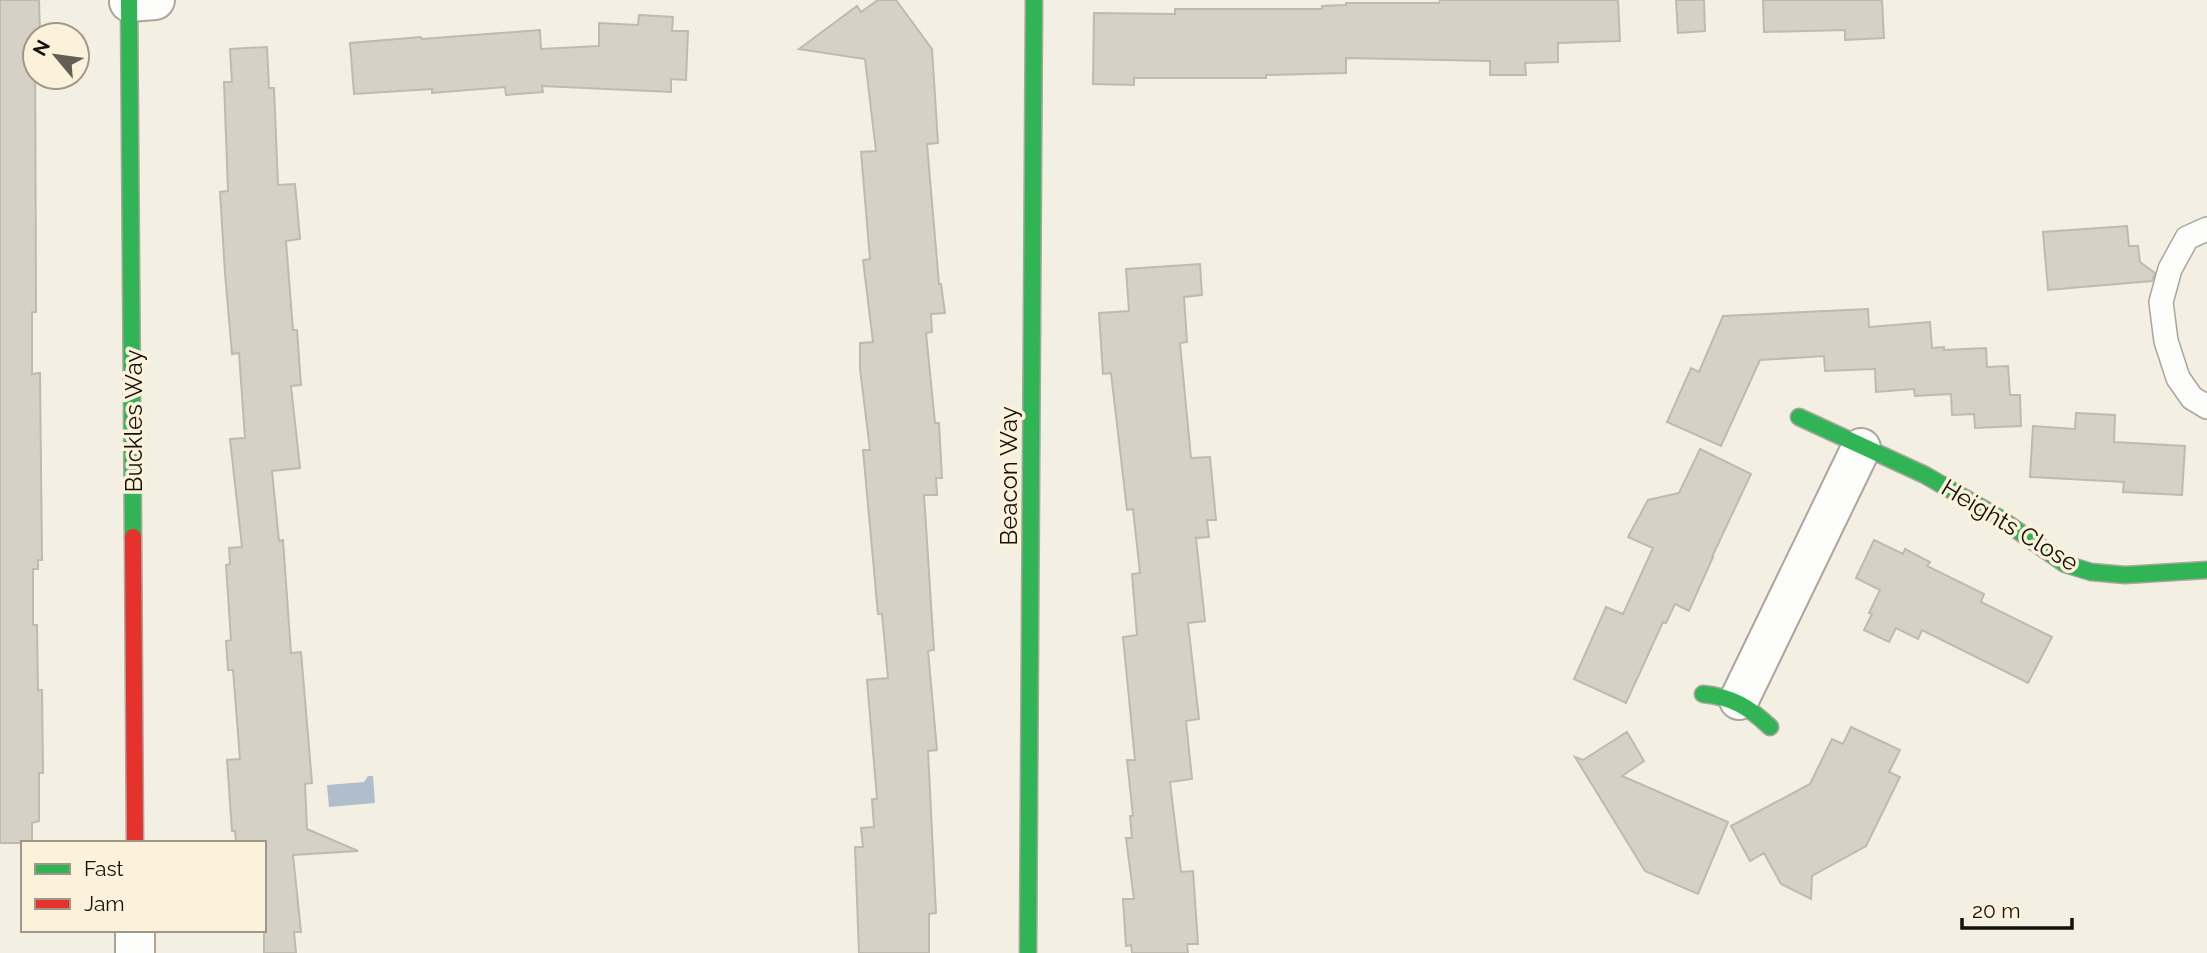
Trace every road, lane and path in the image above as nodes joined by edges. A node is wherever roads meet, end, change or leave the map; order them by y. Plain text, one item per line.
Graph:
1 (1034, 0) edge
2 (137, 1) edge
3 (2207, 229) edge
4 (2207, 407) edge
5 (1798, 417) dead end
6 (1861, 448) junction
7 (2207, 569) edge
8 (1721, 697) joint
9 (1770, 727) dead end
10 (135, 841) edge
11 (135, 932) edge
12 (135, 953) edge
13 (1028, 953) edge

1 - 13 street, Beacon Way
2 - 10 street, Buckles Way
3 - 4 lane
5 - 6 street, Heights Close
6 - 7 street, Heights Close
6 - 8 street
8 - 9 street
11 - 12 street

